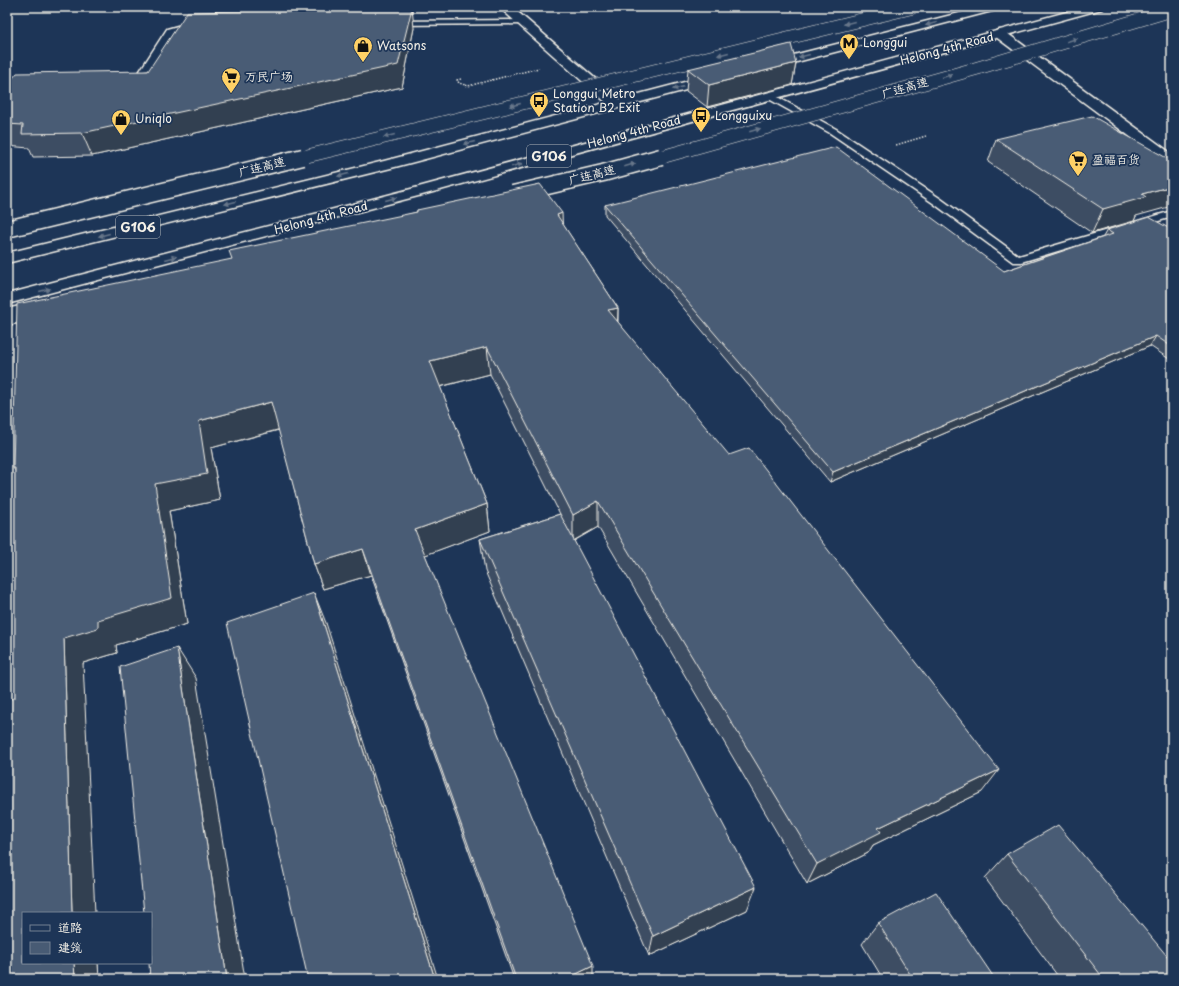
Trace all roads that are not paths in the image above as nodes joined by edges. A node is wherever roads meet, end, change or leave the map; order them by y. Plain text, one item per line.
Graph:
1 (505, 7) edge
2 (914, 7) edge
3 (996, 7) edge
4 (1098, 7) edge
5 (1172, 10) edge
6 (522, 22) junction
7 (386, 23) edge
8 (204, 25) edge
9 (1000, 34) junction
10 (752, 69) edge
11 (729, 75) edge
12 (123, 81) edge
13 (770, 96) junction
14 (614, 103) junction
15 (1172, 161) edge
16 (502, 197) edge
17 (1172, 214) edge
18 (7, 229) edge
19 (7, 258) edge
20 (7, 299) edge
21 (61, 304) edge
22 (7, 318) edge

1 - 6 main road
2 -> 18 main road, 广连高速, bridge
3 -> 10 main road, Helong 4th Road
4 - 9 main road, Helong 4th Road / G106
16 -> 5 main road, 广连高速, bridge
6 - 7 lane
6 - 14 main road
8 - 12 lane
9 - 13 main road, Helong 4th Road / G106
9 - 15 main road
11 -> 14 main road, G106
13 - 17 lane
20 -> 13 main road, Helong 4th Road / G106
14 -> 19 main road, G106
21 - 22 main road, bridge

